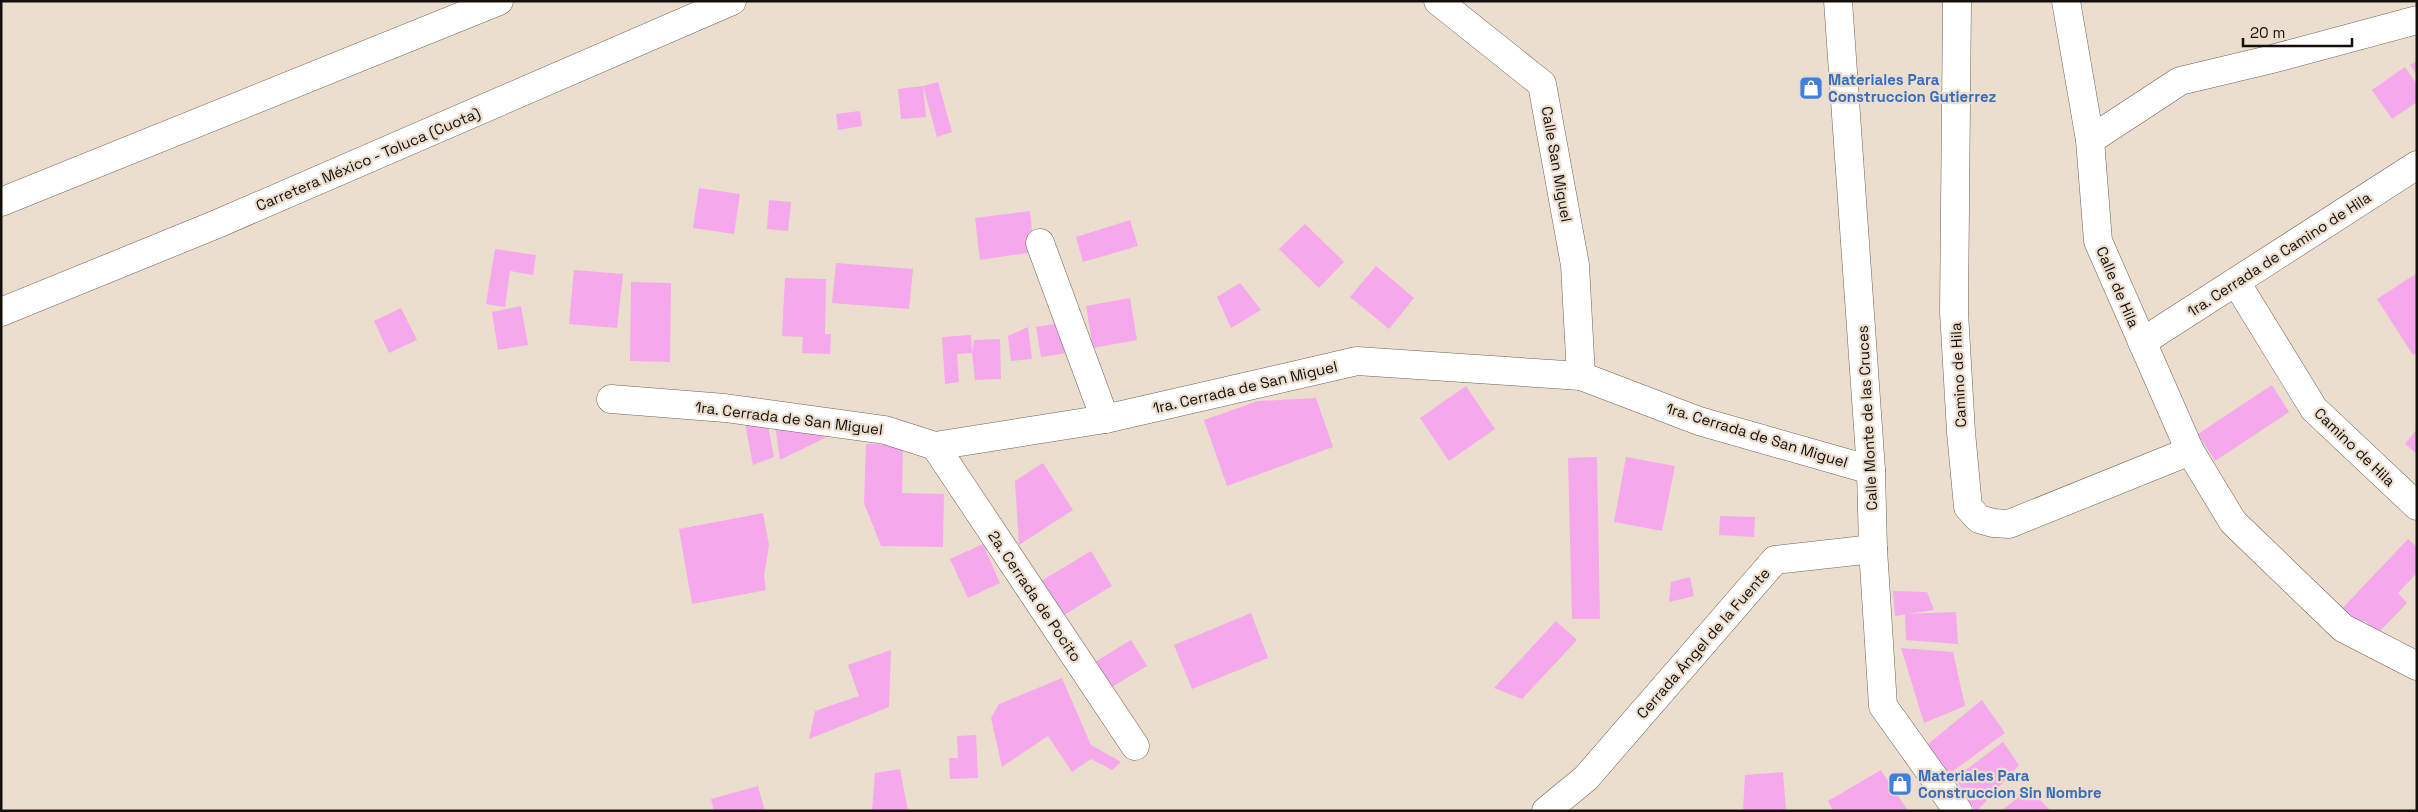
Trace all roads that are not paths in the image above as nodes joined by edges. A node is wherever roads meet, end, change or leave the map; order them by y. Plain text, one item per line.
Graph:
1 (500, 1) edge
2 (732, 1) edge
3 (1438, 1) edge
4 (1838, 1) edge
5 (1957, 1) edge
6 (2066, 1) edge
7 (2417, 20) edge
8 (2090, 140) junction
9 (2417, 165) edge
10 (1, 202) edge
11 (1040, 243) dead end
12 (2236, 282) junction
13 (1, 312) edge
14 (2142, 342) junction
15 (1581, 376) junction
16 (611, 399) dead end
17 (1105, 418) junction
18 (935, 446) junction
19 (2190, 451) junction
20 (1872, 470) junction
21 (2417, 506) edge
22 (1874, 549) junction
23 (2417, 666) edge
24 (1135, 746) dead end
25 (1586, 778) junction
26 (1546, 811) edge
27 (1570, 811) edge
28 (1958, 811) edge

1 - 10 main road
2 - 13 main road, Carretera México - Toluca (Cuota)
3 - 15 main road, Calle San Miguel
4 - 20 main road, Calle Monte de las Cruces
5 - 19 main road, Camino de Hila
6 - 8 main road, Calle de Hila
7 - 8 main road
8 - 14 main road, Calle de Hila
9 - 12 main road, 1ra. Cerrada de Camino de Hila
11 - 17 main road
12 - 14 main road, 1ra. Cerrada de Camino de Hila
12 - 21 main road, Camino de Hila
14 - 19 main road, Calle de Hila
15 - 17 main road, 1ra. Cerrada de San Miguel
15 - 20 main road, 1ra. Cerrada de San Miguel
16 - 18 main road, 1ra. Cerrada de San Miguel
17 - 18 main road, 1ra. Cerrada de San Miguel
18 - 24 main road, 2a. Cerrada de Pocito
19 - 23 main road, Calle de Hila
20 - 22 main road, Calle Monte de las Cruces
22 - 25 main road, Cerrada Ángel de la Fuente
22 - 28 main road, Calle Monte de las Cruces
25 - 26 main road, Cerrada Ángel de la Fuente
25 - 27 main road, Cerrada Ángel de la Fuente

